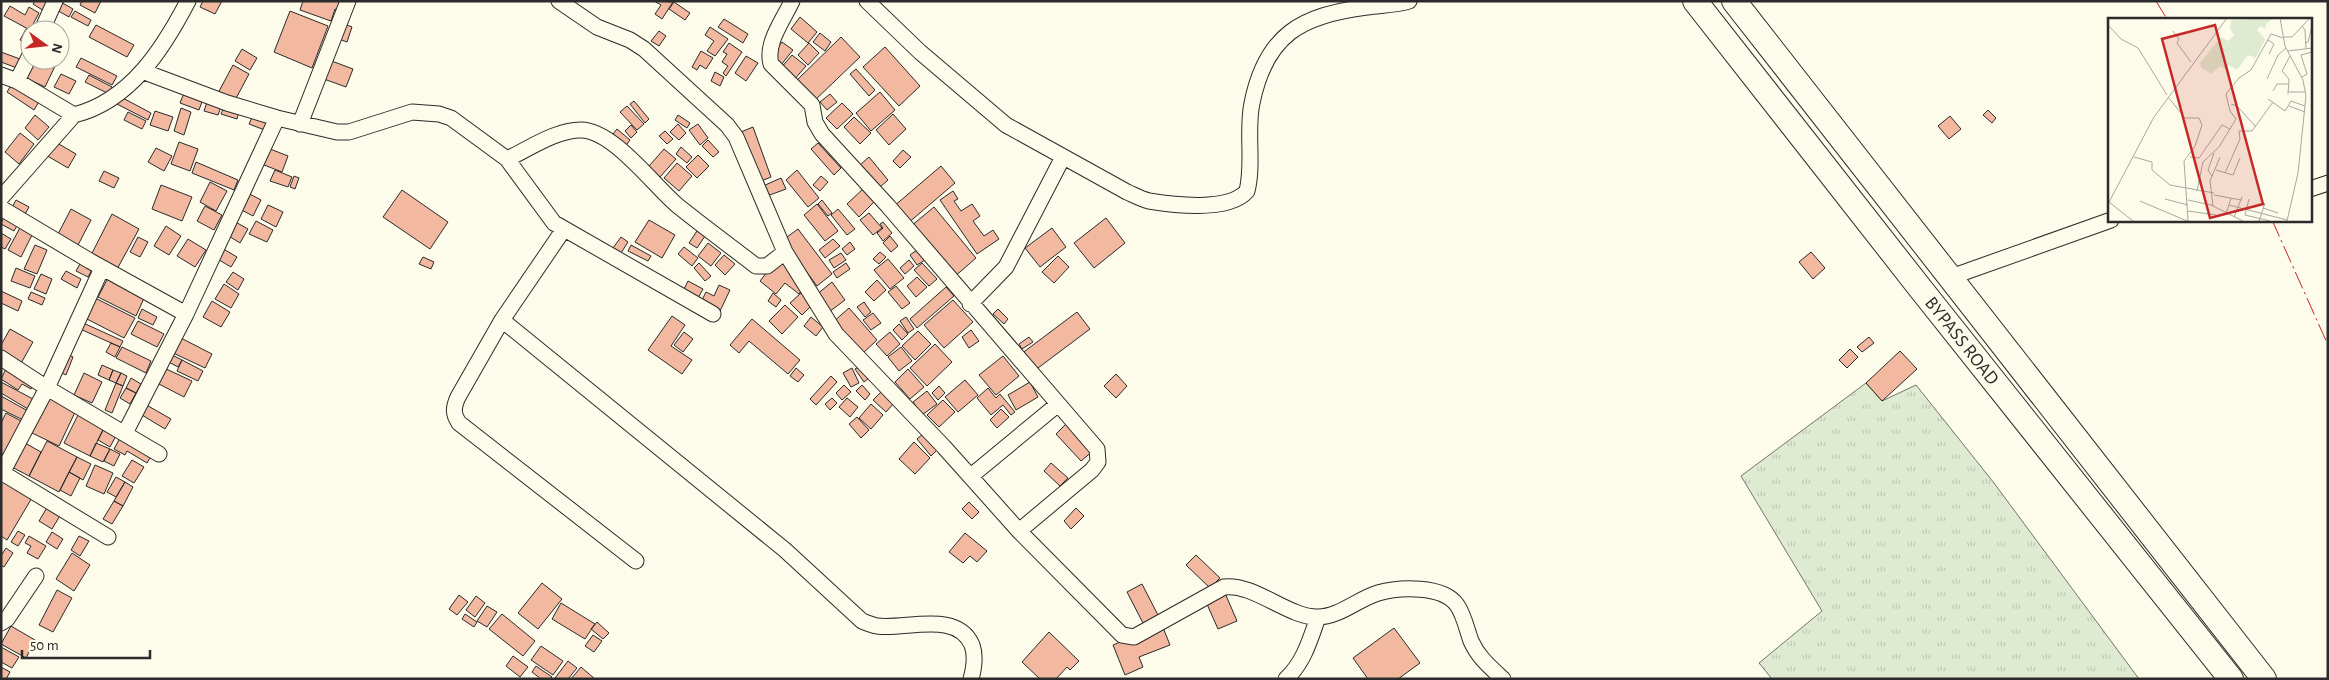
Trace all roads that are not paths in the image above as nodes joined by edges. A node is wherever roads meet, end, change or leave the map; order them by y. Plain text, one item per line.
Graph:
1 (55, 1) edge
2 (188, 1) edge
3 (348, 1) edge
4 (559, 1) edge
5 (792, 1) edge
6 (867, 1) edge
7 (1409, 1) edge
8 (1695, 1) edge
9 (1734, 1) edge
10 (46, 20) edge
11 (22, 70) edge
12 (142, 71) junction
13 (1, 75) edge
14 (17, 80) junction
15 (74, 114) junction
16 (277, 118) junction
17 (300, 124) junction
18 (1063, 157) junction
19 (507, 159) junction
20 (2328, 182) edge
21 (2312, 188) edge
22 (1, 198) edge
23 (1, 208) edge
24 (2108, 221) edge
25 (564, 229) junction
26 (785, 252) junction
27 (102, 268) junction
28 (1951, 276) junction
29 (970, 304) junction
30 (186, 314) junction
31 (713, 314) dead end
32 (502, 320) junction
33 (1, 358) edge
34 (47, 388) junction
35 (1057, 405) junction
36 (125, 433) junction
37 (159, 454) dead end
38 (2, 473) edge
39 (971, 476) junction
40 (1019, 531) junction
41 (108, 537) dead end
42 (636, 561) dead end
43 (36, 576) dead end
44 (1318, 617) junction
45 (1, 623) edge
46 (971, 679) edge
47 (1286, 679) edge
48 (1503, 679) edge
49 (2231, 679) edge
50 (2264, 679) edge

1 - 10 street
2 - 12 street
3 - 17 street
4 - 26 street
5 - 29 street
6 - 18 street
7 - 18 street
8 - 49 main road, BYPASS ROAD
9 - 28 main road, BYPASS ROAD
11 - 14 street
12 - 15 street
12 - 16 street
13 - 14 street
14 - 15 street
15 - 22 street
16 - 17 street
16 - 30 street
17 - 19 street
18 - 29 street
19 - 25 street
19 - 26 street
20 - 21 street
23 - 27 street
24 - 28 street
25 - 31 street
25 - 32 street
26 - 39 street
27 - 30 street
27 - 34 street
28 - 50 main road, BYPASS ROAD
29 - 35 street
30 - 36 street
32 - 42 street
32 - 46 street
33 - 34 street
34 - 36 street
34 - 38 street
35 - 39 street
35 - 40 street
36 - 37 street
38 - 41 street
39 - 40 street
40 - 44 street
43 - 45 street
44 - 47 street
44 - 48 street

